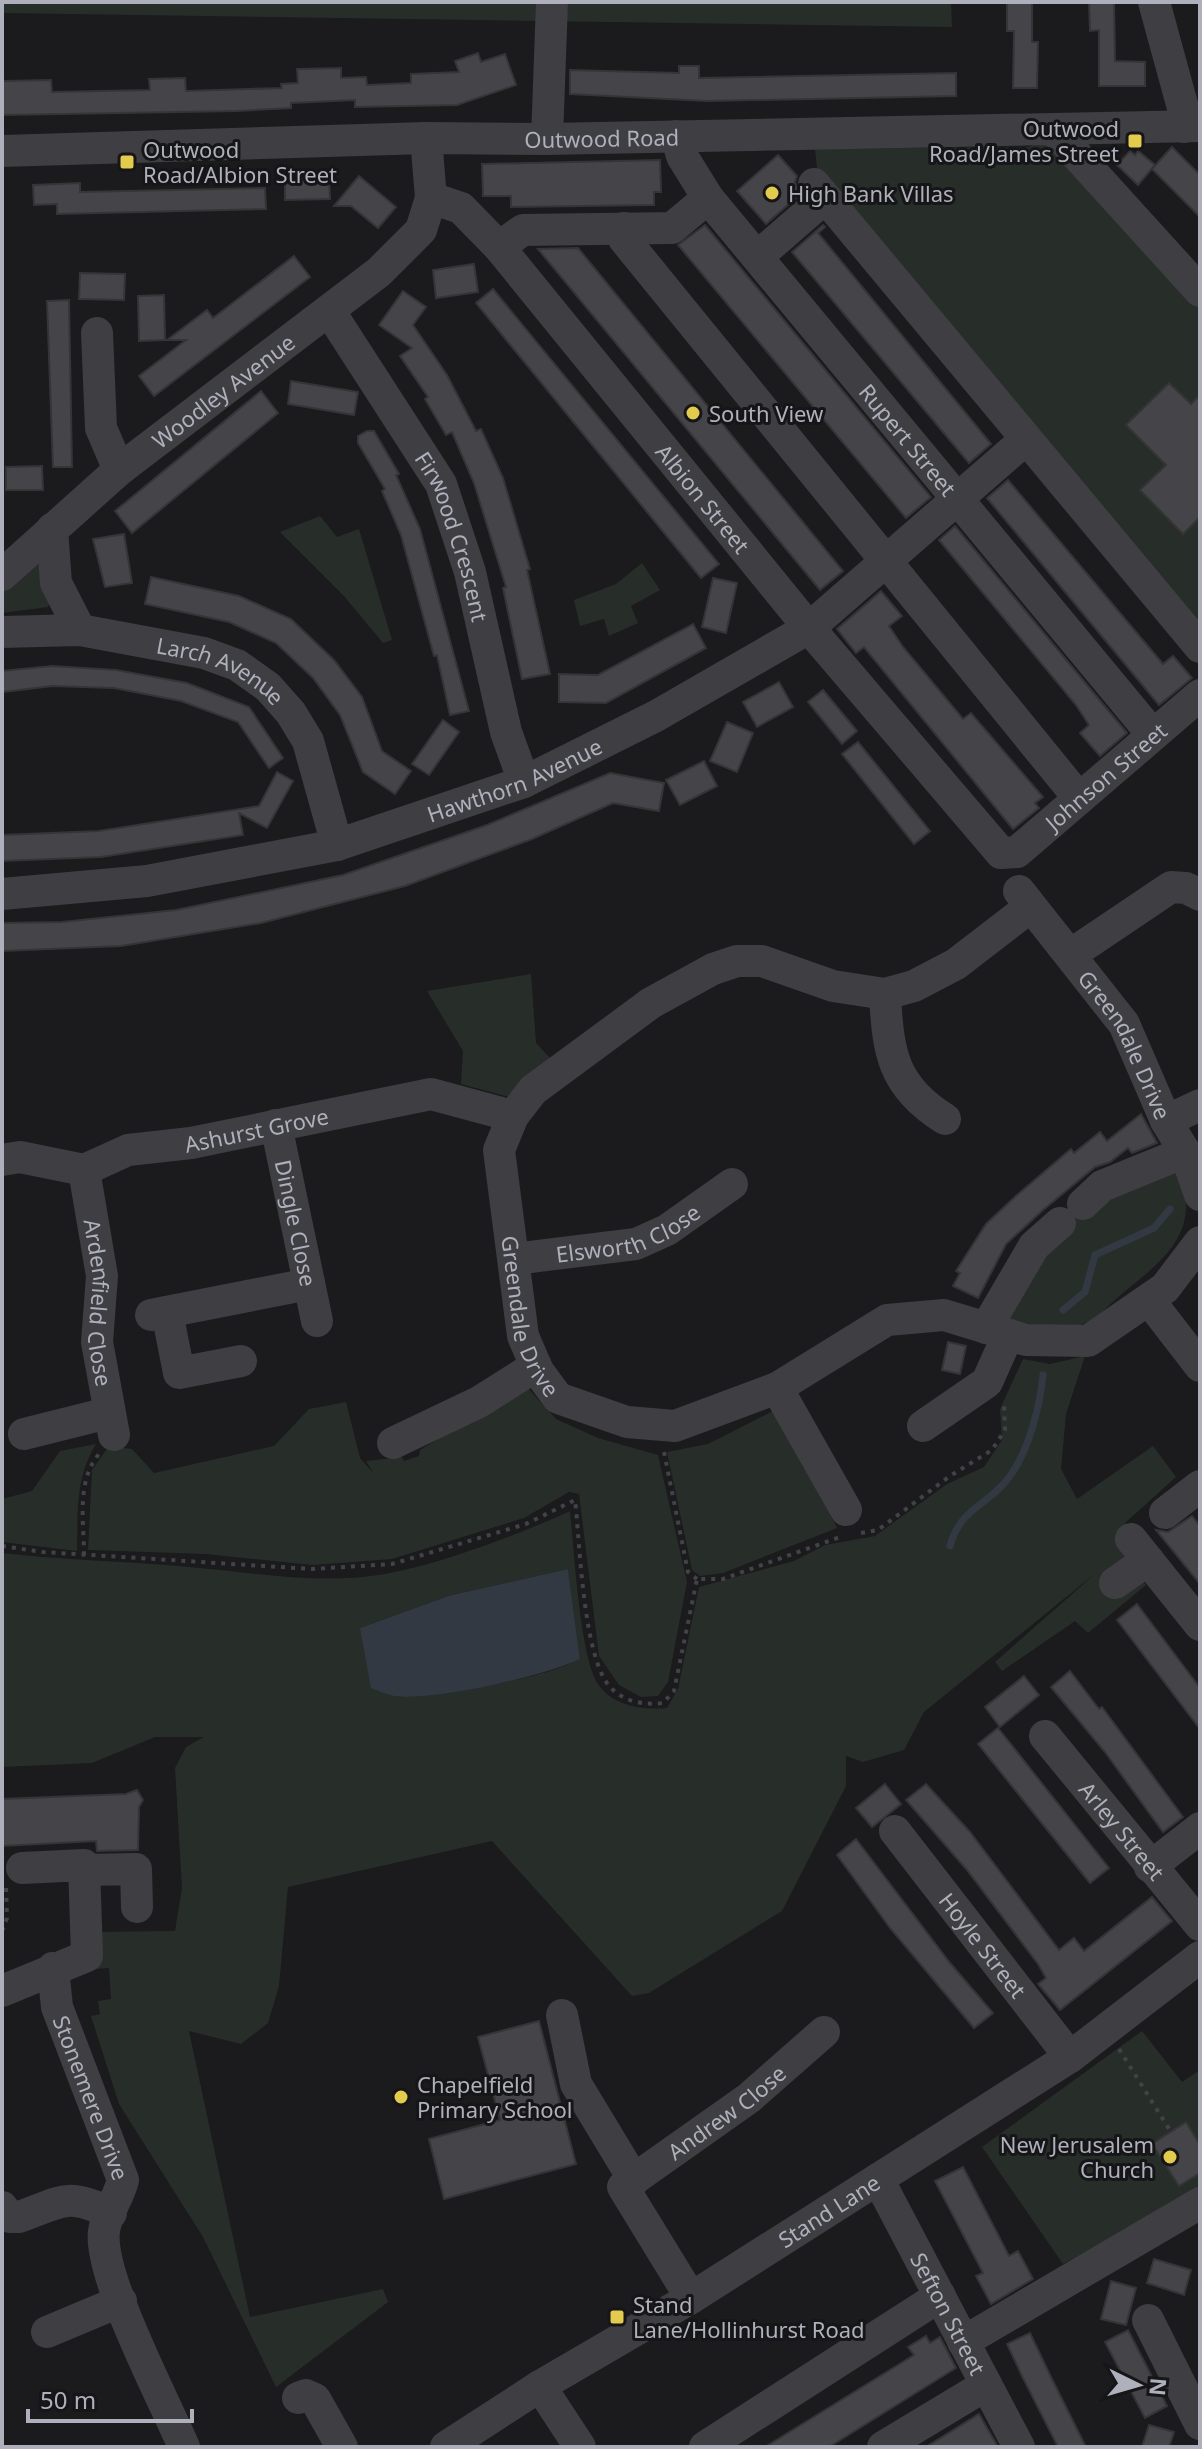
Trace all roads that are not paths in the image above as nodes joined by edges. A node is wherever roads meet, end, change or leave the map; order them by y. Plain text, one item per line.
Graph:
1 (552, 2) edge
2 (1154, 2) edge
3 (1192, 126) edge
4 (1053, 129) junction
5 (676, 136) junction
6 (426, 138) junction
7 (547, 139) junction
8 (2, 151) edge
9 (431, 198) junction
10 (708, 198) junction
11 (624, 228) junction
12 (499, 247) junction
13 (757, 257) junction
14 (1200, 291) edge
15 (330, 312) junction
16 (97, 333) dead end
17 (1025, 440) junction
18 (119, 470) junction
19 (958, 498) junction
20 (52, 529) junction
21 (884, 562) junction
22 (2, 575) edge
23 (809, 628) junction
24 (80, 630) junction
25 (2, 632) edge
26 (1200, 647) edge
27 (1200, 695) edge
28 (1153, 735) junction
29 (524, 782) junction
30 (1078, 797) junction
31 (337, 845) junction
32 (1009, 855) joint
33 (1186, 883) edge
34 (2, 894) edge
35 (1070, 955) junction
36 (885, 994) junction
37 (1200, 1105) edge
38 (513, 1116) junction
39 (930, 1116) dead end
40 (1166, 1121) junction
41 (276, 1125) junction
42 (1185, 1152) junction
43 (2, 1160) edge
44 (84, 1170) junction
45 (737, 1181) dead end
46 (1200, 1195) edge
47 (1200, 1242) edge
48 (514, 1259) junction
49 (309, 1284) junction
50 (1149, 1300) junction
51 (317, 1321) dead end
52 (997, 1331) junction
53 (241, 1361) dead end
54 (536, 1366) junction
55 (1200, 1366) edge
56 (777, 1388) junction
57 (923, 1426) dead end
58 (24, 1434) dead end
59 (393, 1443) dead end
60 (1200, 1486) edge
61 (846, 1510) dead end
62 (1165, 1513) dead end
63 (1115, 1583) dead end
64 (1200, 1625) edge
65 (1045, 1736) dead end
66 (1200, 1828) edge
67 (895, 1831) dead end
68 (1150, 1867) junction
69 (22, 1868) road end
70 (84, 1870) junction
71 (137, 1907) dead end
72 (1200, 1925) edge
73 (1200, 1957) edge
74 (53, 1968) junction
75 (2, 1991) edge
76 (562, 2015) dead end
77 (824, 2032) dead end
78 (1070, 2057) junction
79 (878, 2179) junction
80 (628, 2183) junction
81 (1200, 2203) edge
82 (2, 2207) edge
83 (111, 2213) junction
84 (940, 2296) junction
85 (691, 2298) junction
86 (121, 2301) junction
87 (1148, 2320) dead end
88 (47, 2332) dead end
89 (963, 2342) junction
90 (986, 2385) junction
91 (540, 2386) junction
92 (298, 2398) dead end
93 (1200, 2424) edge
94 (184, 2447) edge
95 (342, 2447) edge
96 (446, 2447) edge
97 (580, 2447) edge
98 (705, 2447) edge
99 (883, 2447) edge
100 (1019, 2447) edge

1 - 7 street
2 - 3 street
3 - 4 street, Outwood Road
4 - 5 street, Outwood Road
4 - 14 street
5 - 7 street, Outwood Road
5 - 10 street, Rupert Street
6 - 7 street, Outwood Road
6 - 8 street, Outwood Road
6 - 9 street
9 - 12 street, Albion Street
9 - 15 street, Woodley Avenue
10 - 11 street
10 - 13 street, Rupert Street
11 - 12 street
11 - 21 street
12 - 23 street, Albion Street
13 - 17 street
13 - 19 street, Rupert Street
15 - 18 street, Woodley Avenue
15 - 29 street, Firwood Crescent
16 - 18 street
17 - 19 street, Hawthorn Avenue
17 - 26 street
18 - 20 street, Woodley Avenue
19 - 21 street, Hawthorn Avenue
19 - 28 street, Rupert Street
20 - 22 street, Woodley Avenue
20 - 24 street
21 - 23 street, Hawthorn Avenue
21 - 30 street
23 - 29 street, Hawthorn Avenue
23 - 32 street, Albion Street
24 - 25 street, Larch Avenue
24 - 31 street, Larch Avenue
27 - 28 street, Johnson Street
28 - 30 street, Johnson Street
29 - 31 street, Hawthorn Avenue
30 - 32 street, Johnson Street
31 - 34 street, Hawthorn Avenue
33 - 35 street
35 - 36 street, Greendale Drive
35 - 40 street, Greendale Drive
36 - 38 street, Greendale Drive
36 - 39 street
37 - 40 street
38 - 41 street, Ashurst Grove
38 - 48 street, Greendale Drive
40 - 42 street, Greendale Drive
41 - 44 street, Ashurst Grove
41 - 49 street, Dingle Close
42 - 46 street, Greendale Drive
42 - 52 street
43 - 44 street
44 - 58 street, Ardenfield Close
45 - 48 street, Elsworth Close
47 - 50 street, Greendale Drive
48 - 54 street, Greendale Drive
49 - 51 street, Dingle Close
49 - 53 street
50 - 52 street, Greendale Drive
50 - 55 street
52 - 56 street, Greendale Drive
52 - 57 street
54 - 56 street, Greendale Drive
54 - 59 street
56 - 61 street
60 - 62 street
63 - 64 street
65 - 68 street, Arley Street
66 - 68 street
67 - 78 street, Hoyle Street
68 - 72 street, Arley Street
69 - 70 street
70 - 71 street
70 - 74 street
73 - 78 street, Stand Lane
74 - 75 street
74 - 83 street, Stonemere Drive
76 - 80 street
77 - 80 street, Andrew Close
78 - 79 street, Stand Lane
79 - 84 street, Sefton Street
79 - 85 street, Stand Lane
80 - 85 street
81 - 89 street
82 - 83 street
83 - 86 street, Stonemere Drive
84 - 89 street, Sefton Street
84 - 98 street
85 - 91 street, Stand Lane
86 - 88 street
86 - 94 street, Stonemere Drive
87 - 93 street
89 - 90 street, Sefton Street
90 - 99 street
90 - 100 street, Sefton Street
91 - 96 street, Stand Lane
91 - 97 street
92 - 95 street

